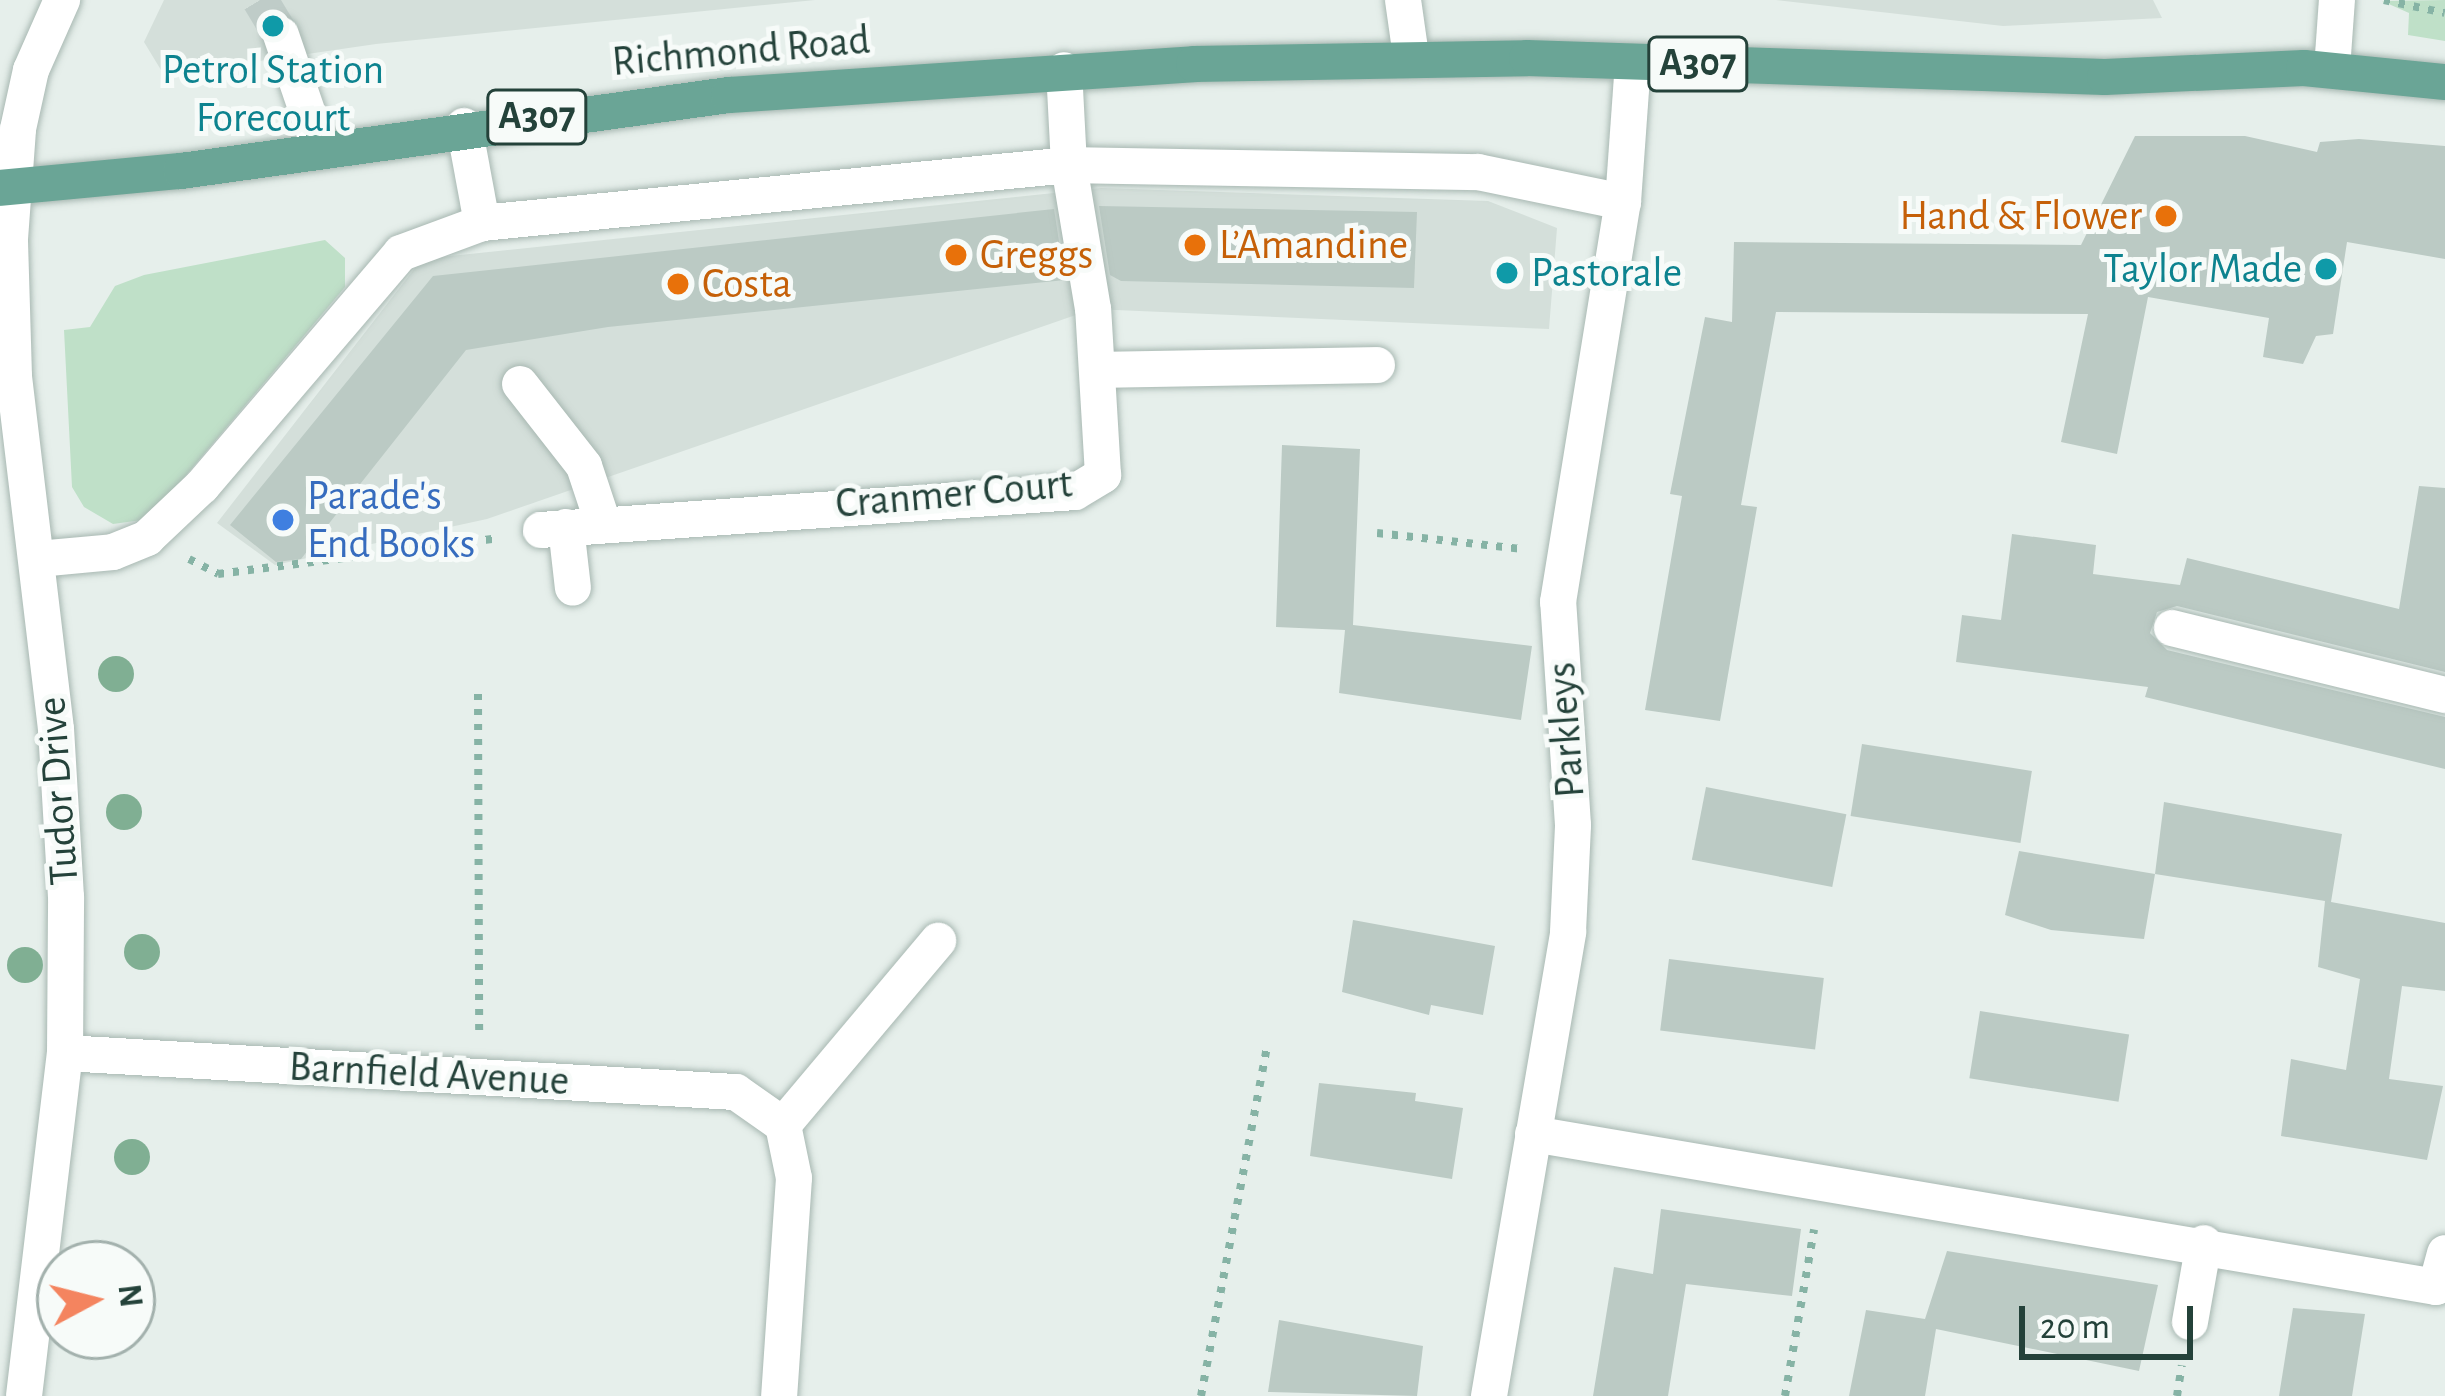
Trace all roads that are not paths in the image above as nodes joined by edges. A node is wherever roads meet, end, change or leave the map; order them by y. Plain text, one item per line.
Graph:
1 (62, 0) edge
2 (1403, 0) edge
3 (2337, 0) edge
4 (281, 35) tunnel mouth
5 (1411, 56) junction
6 (1633, 63) junction
7 (2332, 69) junction
8 (1064, 70) junction
9 (2445, 82) edge
10 (464, 126) junction
11 (320, 149) junction
12 (1069, 165) junction
13 (6, 187) edge
14 (1623, 202) junction
15 (482, 223) junction
16 (1377, 365) dead end
17 (1098, 370) junction
18 (520, 384) dead end
19 (570, 526) junction
20 (38, 559) junction
21 (573, 588) dead end
22 (2172, 628) dead end
23 (2445, 695) edge
24 (938, 941) dead end
25 (65, 1053) junction
26 (783, 1125) junction
27 (1533, 1134) junction
28 (2204, 1243) junction
29 (2445, 1253) edge
30 (2190, 1322) dead end
31 (24, 1396) edge
32 (779, 1396) edge
33 (1490, 1396) edge

1 - 13 street, Tudor Drive
2 - 5 street
3 - 7 street
4 - 11 street
5 - 6 main road, A307
5 - 8 main road, A307
6 - 7 main road, A307
6 - 14 street, Parkleys
7 - 9 main road, A307
8 - 10 main road, Richmond Road / A307
8 - 12 street, Cranmer Court
10 - 11 main road, Richmond Road / A307
10 - 15 street
11 - 13 main road, Richmond Road / A307
12 - 14 street
12 - 15 street
12 - 17 street, Cranmer Court
13 - 20 street, Tudor Drive
14 - 27 street, Parkleys
15 - 20 street
16 - 17 street
17 - 19 street, Cranmer Court
18 - 19 street
19 - 21 street
20 - 25 street, Tudor Drive
22 - 23 street
24 - 26 street
25 - 26 street, Barnfield Avenue
25 - 31 street, Tudor Drive
26 - 32 street
27 - 28 street
27 - 33 street, Parkleys
28 - 29 street
28 - 30 street

